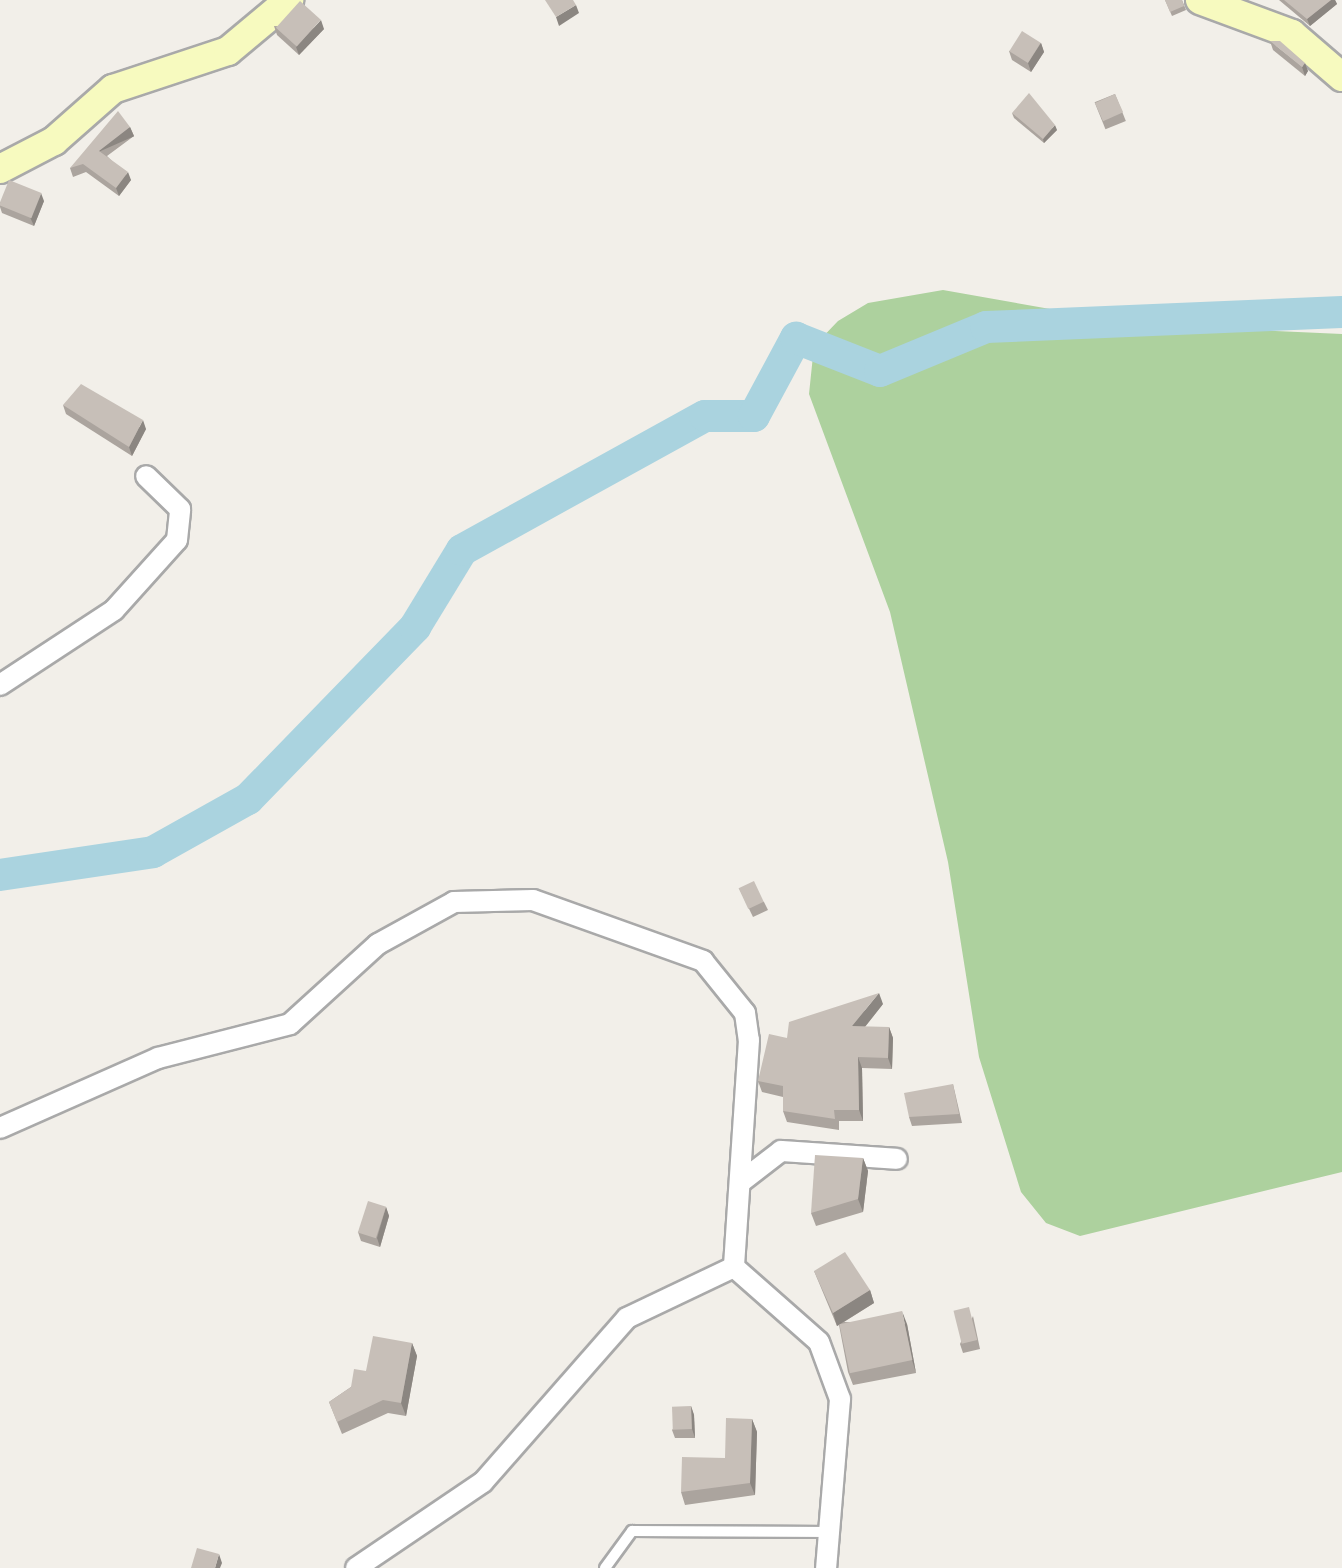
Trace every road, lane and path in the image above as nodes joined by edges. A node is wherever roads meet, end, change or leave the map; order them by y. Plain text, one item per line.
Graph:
1 (290, 0) edge
2 (1200, 0) edge
3 (1342, 77) edge
4 (0, 169) edge
5 (146, 476) dead end
6 (0, 684) edge
7 (0, 1128) edge
8 (898, 1159) dead end
9 (742, 1180) junction
10 (734, 1267) junction
11 (833, 1532) junction
12 (356, 1568) edge
13 (605, 1568) edge
14 (826, 1568) edge

1 - 4 street
2 - 3 street
5 - 6 street
7 - 9 street
8 - 9 street
9 - 10 street
10 - 11 street
10 - 12 street
11 - 13 lane
11 - 14 street

